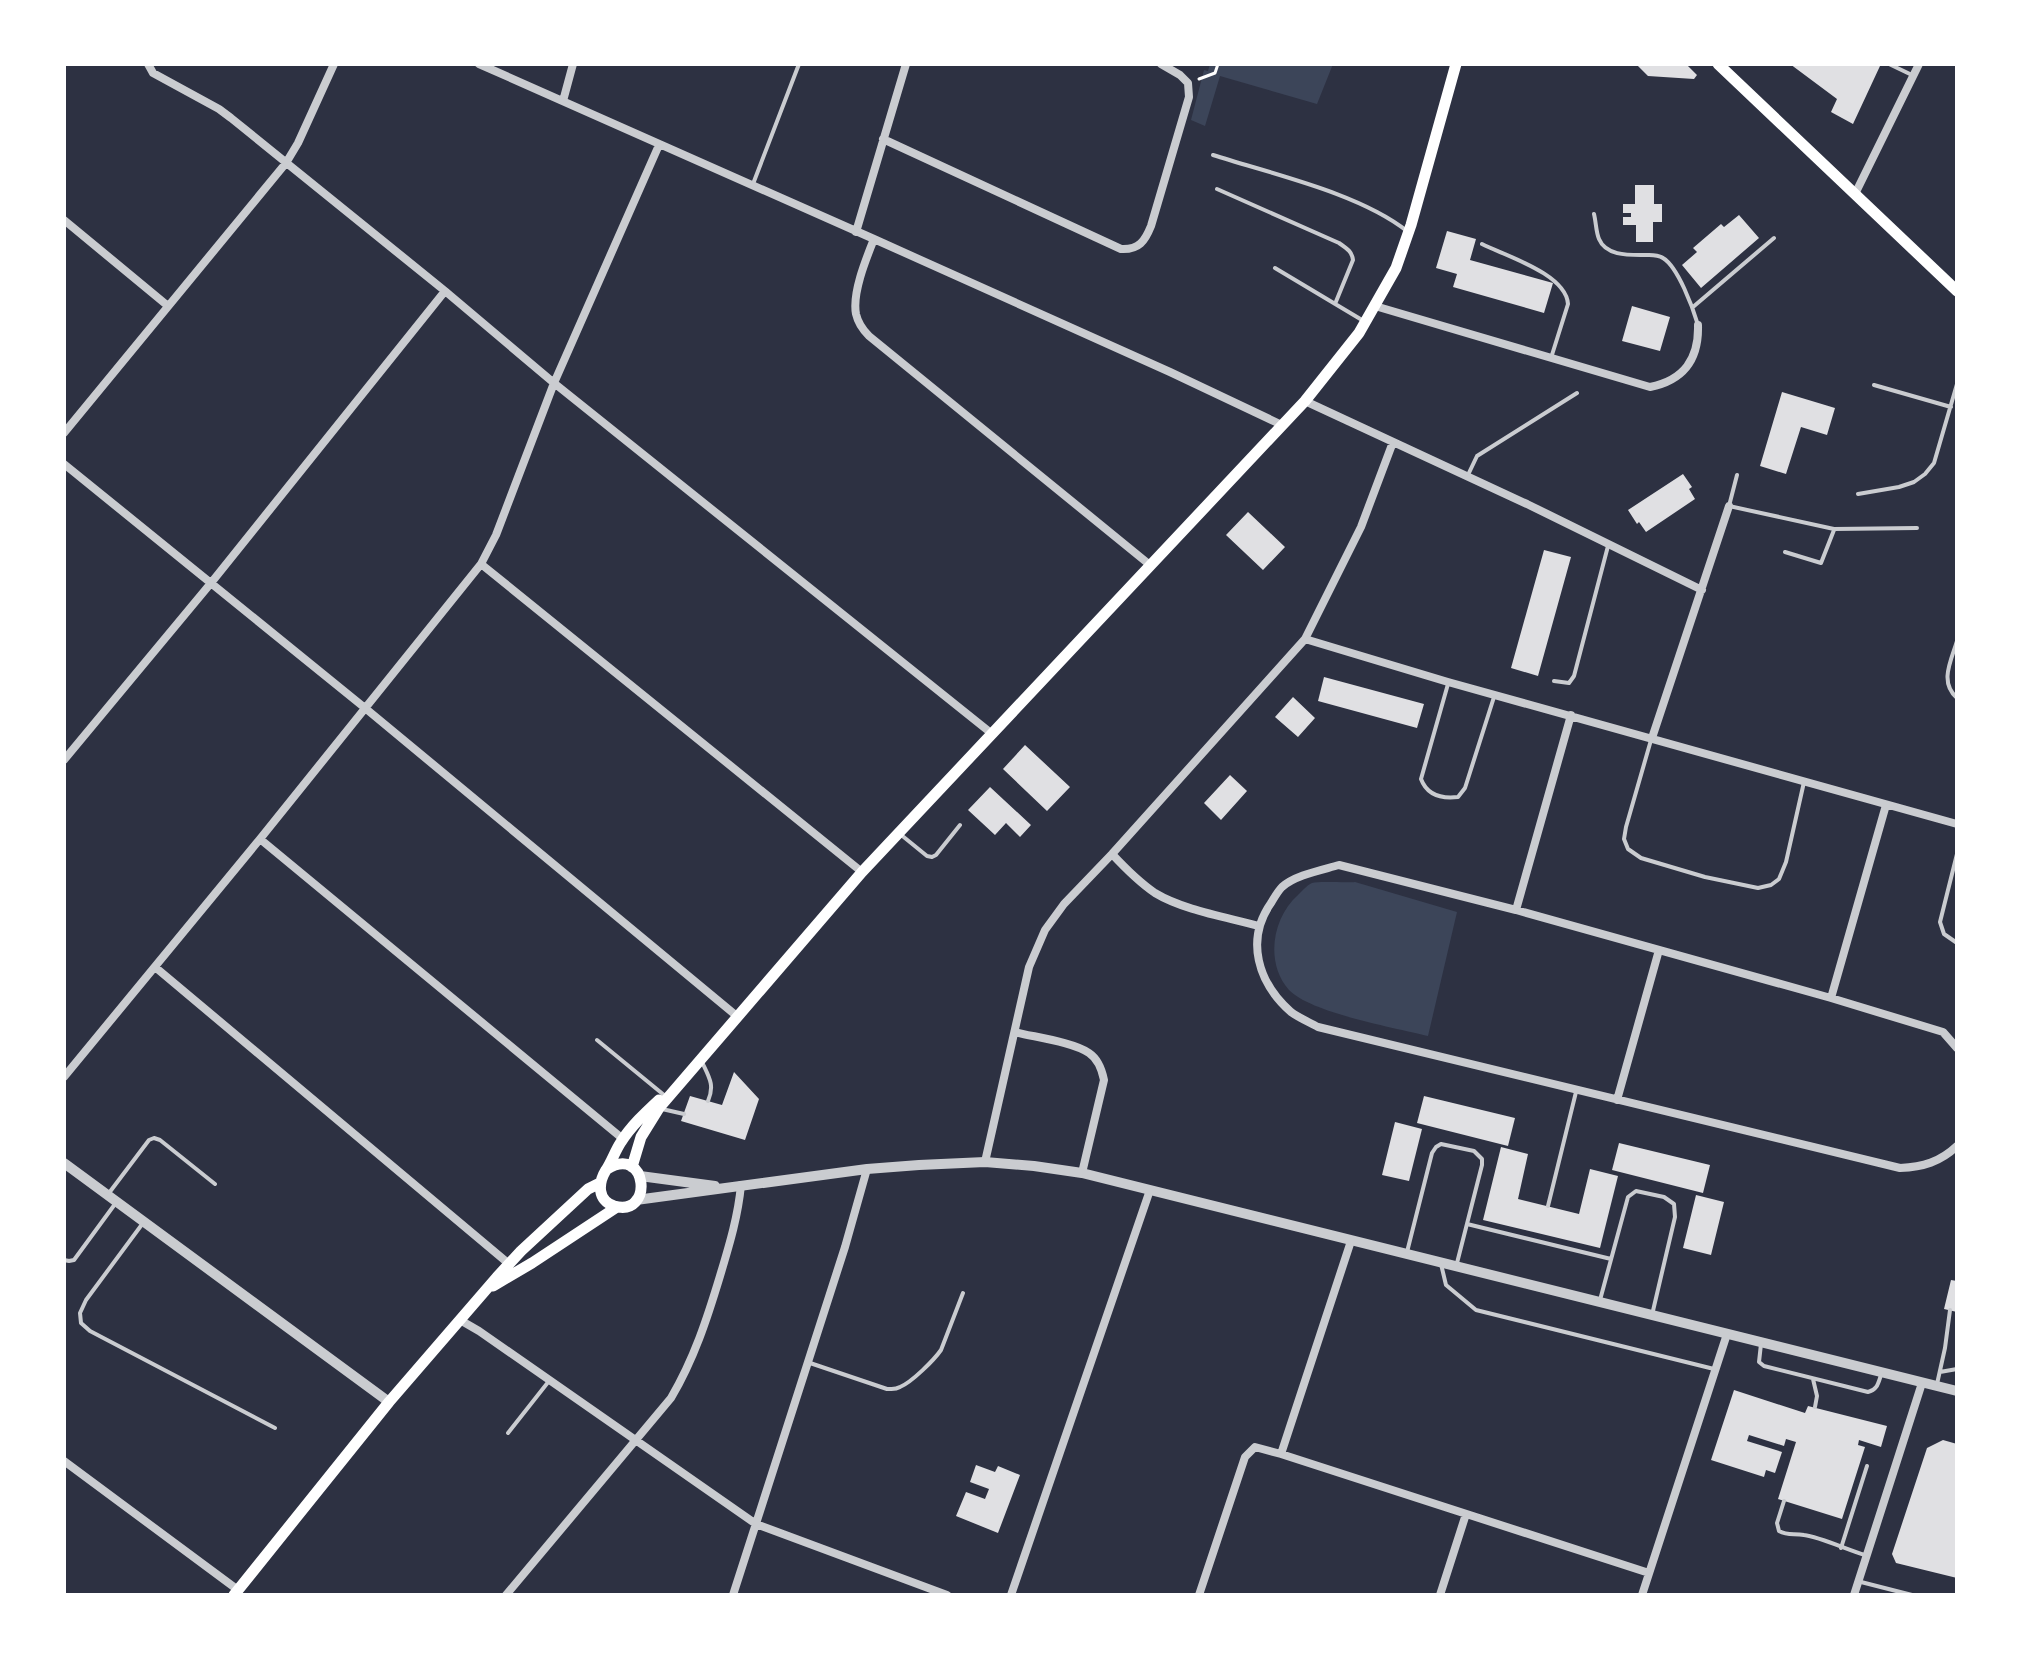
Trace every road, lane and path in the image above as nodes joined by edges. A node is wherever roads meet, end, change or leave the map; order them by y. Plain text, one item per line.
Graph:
1 (148, 64) edge
2 (334, 64) edge
3 (479, 64) edge
4 (573, 64) edge
5 (799, 64) edge
6 (906, 64) edge
7 (1161, 64) edge
8 (1218, 64) edge
9 (1456, 64) edge
10 (1718, 64) edge
11 (1889, 64) edge
12 (1919, 64) edge
13 (1913, 76) junction
14 (1188, 83) junction
15 (563, 101) junction
16 (883, 139) junction
17 (659, 145) junction
18 (1213, 155) dead end
19 (286, 163) junction
20 (752, 186) junction
21 (1217, 189) dead end
22 (1855, 194) junction
23 (1594, 214) dead end
24 (64, 220) edge
25 (856, 232) junction
26 (1409, 233) junction
27 (1774, 238) dead end
28 (874, 239) junction
29 (1482, 244) dead end
30 (1275, 268) dead end
31 (445, 291) junction
32 (1957, 291) edge
33 (1335, 304) junction
34 (168, 306) junction
35 (1375, 306) junction
36 (1693, 307) junction
37 (1366, 322) junction
38 (1698, 325) joint
39 (1551, 358) junction
40 (554, 383) junction
41 (1957, 384) edge
42 (1874, 385) dead end
43 (1577, 393) dead end
44 (1305, 401) junction
45 (1951, 407) junction
46 (1282, 425) junction
47 (64, 433) edge
48 (1393, 442) junction
49 (64, 464) edge
50 (1737, 475) dead end
51 (1467, 477) junction
52 (1858, 494) dead end
53 (1729, 506) junction
54 (1917, 528) dead end
55 (1834, 529) junction
56 (1609, 544) junction
57 (1785, 552) dead end
58 (481, 564) junction
59 (1150, 565) junction
60 (211, 583) junction
61 (1702, 590) junction
62 (1305, 639) junction
63 (1957, 641) edge
64 (1554, 681) dead end
65 (1448, 682) junction
66 (1495, 694) junction
67 (1957, 698) edge
68 (365, 708) junction
69 (1571, 715) junction
70 (991, 733) junction
71 (1652, 738) junction
72 (64, 760) edge
73 (1804, 782) junction
74 (1886, 805) junction
75 (1957, 824) edge
76 (960, 825) dead end
77 (898, 832) junction
78 (260, 839) junction
79 (1112, 854) junction
80 (1957, 854) edge
81 (862, 872) junction
82 (1516, 910) junction
83 (1259, 926) junction
84 (1957, 943) edge
85 (1659, 950) junction
86 (155, 967) junction
87 (1831, 998) junction
88 (738, 1017) junction
89 (1015, 1032) junction
90 (597, 1040) dead end
91 (1957, 1048) edge
92 (701, 1059) junction
93 (686, 1075) junction
94 (64, 1077) edge
95 (1576, 1090) junction
96 (664, 1095) junction
97 (1617, 1100) junction
98 (708, 1101) dead end
99 (659, 1108) junction
100 (684, 1114) dead end
101 (623, 1139) junction
102 (1957, 1146) edge
103 (985, 1162) junction
104 (66, 1169) edge
105 (607, 1169) junction
106 (867, 1169) junction
107 (636, 1172) junction
108 (1082, 1173) junction
109 (600, 1183) junction
110 (215, 1184) dead end
111 (741, 1185) junction
112 (721, 1188) junction
113 (1150, 1190) junction
114 (112, 1198) junction
115 (636, 1200) junction
116 (1548, 1206) dead end
117 (617, 1207) junction
118 (144, 1222) junction
119 (1467, 1224) junction
120 (1542, 1234) dead end
121 (1351, 1241) junction
122 (1540, 1241) junction
123 (1406, 1254) junction
124 (1611, 1259) junction
125 (64, 1260) edge
126 (509, 1264) junction
127 (1441, 1264) junction
128 (1456, 1267) junction
129 (489, 1288) junction
130 (963, 1293) dead end
131 (1600, 1303) junction
132 (1950, 1310) dead end
133 (1652, 1316) junction
134 (460, 1320) junction
135 (1727, 1334) junction
136 (1762, 1343) junction
137 (808, 1362) junction
138 (1957, 1369) edge
139 (1716, 1370) junction
140 (1940, 1372) junction
141 (1882, 1373) junction
142 (1813, 1378) junction
143 (550, 1380) junction
144 (1922, 1383) junction
145 (1936, 1386) junction
146 (1957, 1391) edge
147 (389, 1402) junction
148 (1815, 1407) dead end
149 (275, 1428) dead end
150 (508, 1433) dead end
151 (635, 1440) junction
152 (1281, 1454) junction
153 (64, 1461) edge
154 (1867, 1466) dead end
155 (1784, 1501) dead end
156 (1466, 1514) junction
157 (756, 1524) junction
158 (1841, 1548) junction
159 (1867, 1556) junction
160 (1649, 1573) junction
161 (1858, 1581) junction
162 (236, 1593) edge
163 (506, 1595) edge
164 (733, 1595) edge
165 (947, 1595) edge
166 (1011, 1595) edge
167 (1199, 1595) edge
168 (1440, 1595) edge
169 (1642, 1595) edge
170 (1854, 1595) edge
171 (1912, 1595) edge

1 - 19 street
2 - 19 street
3 - 15 street
4 - 15 street
5 - 20 lane
6 - 16 street
7 - 14 street
8 - 14 path
9 - 26 main road
10 - 22 main road
11 - 13 lane
12 - 13 street
13 - 22 street
14 - 16 street
15 - 17 street
16 - 25 street
17 - 20 street
17 - 40 street
18 - 26 lane
19 - 31 street
19 - 34 street
20 - 25 street
21 - 33 lane
22 - 32 main road
23 - 36 lane
24 - 34 street
25 - 28 street
26 - 35 main road
27 - 36 lane
28 - 46 street
28 - 59 street
29 - 39 lane
30 - 33 lane
31 - 40 street
31 - 60 street
33 - 37 lane
34 - 47 street
35 - 37 main road
35 - 39 street
36 - 38 lane
37 - 44 main road
38 - 39 street
40 - 58 street
40 - 70 street
41 - 45 lane
42 - 45 lane
43 - 51 lane
44 - 46 main road
44 - 48 street
45 - 52 lane
46 - 59 main road
48 - 51 street
48 - 62 street
49 - 60 street
50 - 53 lane
51 - 56 street
53 - 55 lane
53 - 61 street
54 - 55 lane
55 - 57 lane
56 - 61 street
56 - 64 lane
58 - 68 street
58 - 81 street
59 - 70 main road
60 - 68 street
60 - 72 street
61 - 71 street
62 - 65 street
62 - 79 street
63 - 67 lane
65 - 66 street
65 - 66 lane
66 - 69 street
68 - 78 street
68 - 88 street
69 - 71 street
69 - 82 street
70 - 77 main road
71 - 73 street
71 - 73 lane
73 - 74 street
74 - 75 street
74 - 87 street
76 - 77 lane
77 - 81 main road
78 - 86 street
78 - 101 street
79 - 83 street
79 - 89 street
80 - 84 lane
81 - 88 main road
82 - 83 street
82 - 85 street
83 - 95 street
85 - 87 street
85 - 97 street
86 - 94 street
86 - 126 street
87 - 91 street
88 - 92 main road
89 - 103 street
89 - 108 street
90 - 96 lane
92 - 93 main road
92 - 98 lane
93 - 96 main road
93 - 99 main road
95 - 97 street
95 - 116 lane
96 - 101 main road
97 - 102 street
99 - 100 lane
99 - 107 main road
101 - 105 main road
103 - 106 street
103 - 108 street
104 - 114 street
105 - 107 main road
105 - 109 main road
106 - 111 street
106 - 137 street
107 - 112 street
107 - 115 main road
108 - 113 street
109 - 117 main road
109 - 126 main road
110 - 114 lane
111 - 112 street
111 - 151 street
112 - 115 street
113 - 121 street
113 - 166 street
114 - 118 street
114 - 125 lane
115 - 117 main road
117 - 129 main road
118 - 147 street
118 - 149 lane
119 - 122 lane
119 - 123 lane
119 - 128 lane
120 - 122 lane
121 - 123 street
121 - 152 street
122 - 124 lane
123 - 127 street
124 - 131 lane
124 - 133 lane
126 - 129 main road
127 - 128 street
127 - 139 lane
128 - 131 street
129 - 134 main road
130 - 137 lane
131 - 133 street
132 - 140 lane
133 - 135 street
134 - 143 street
134 - 147 main road
135 - 136 street
135 - 139 street
136 - 141 street
136 - 142 lane
137 - 157 street
138 - 140 lane
139 - 160 street
140 - 145 lane
141 - 142 lane
141 - 144 street
142 - 148 lane
143 - 150 lane
143 - 151 street
144 - 145 street
144 - 159 street
145 - 146 street
147 - 162 main road
151 - 157 street
151 - 163 street
152 - 156 street
152 - 167 street
153 - 162 street
154 - 158 lane
155 - 158 lane
156 - 160 street
156 - 168 street
157 - 164 street
157 - 165 street
158 - 159 lane
159 - 161 street
160 - 169 street
161 - 170 street
161 - 171 lane

